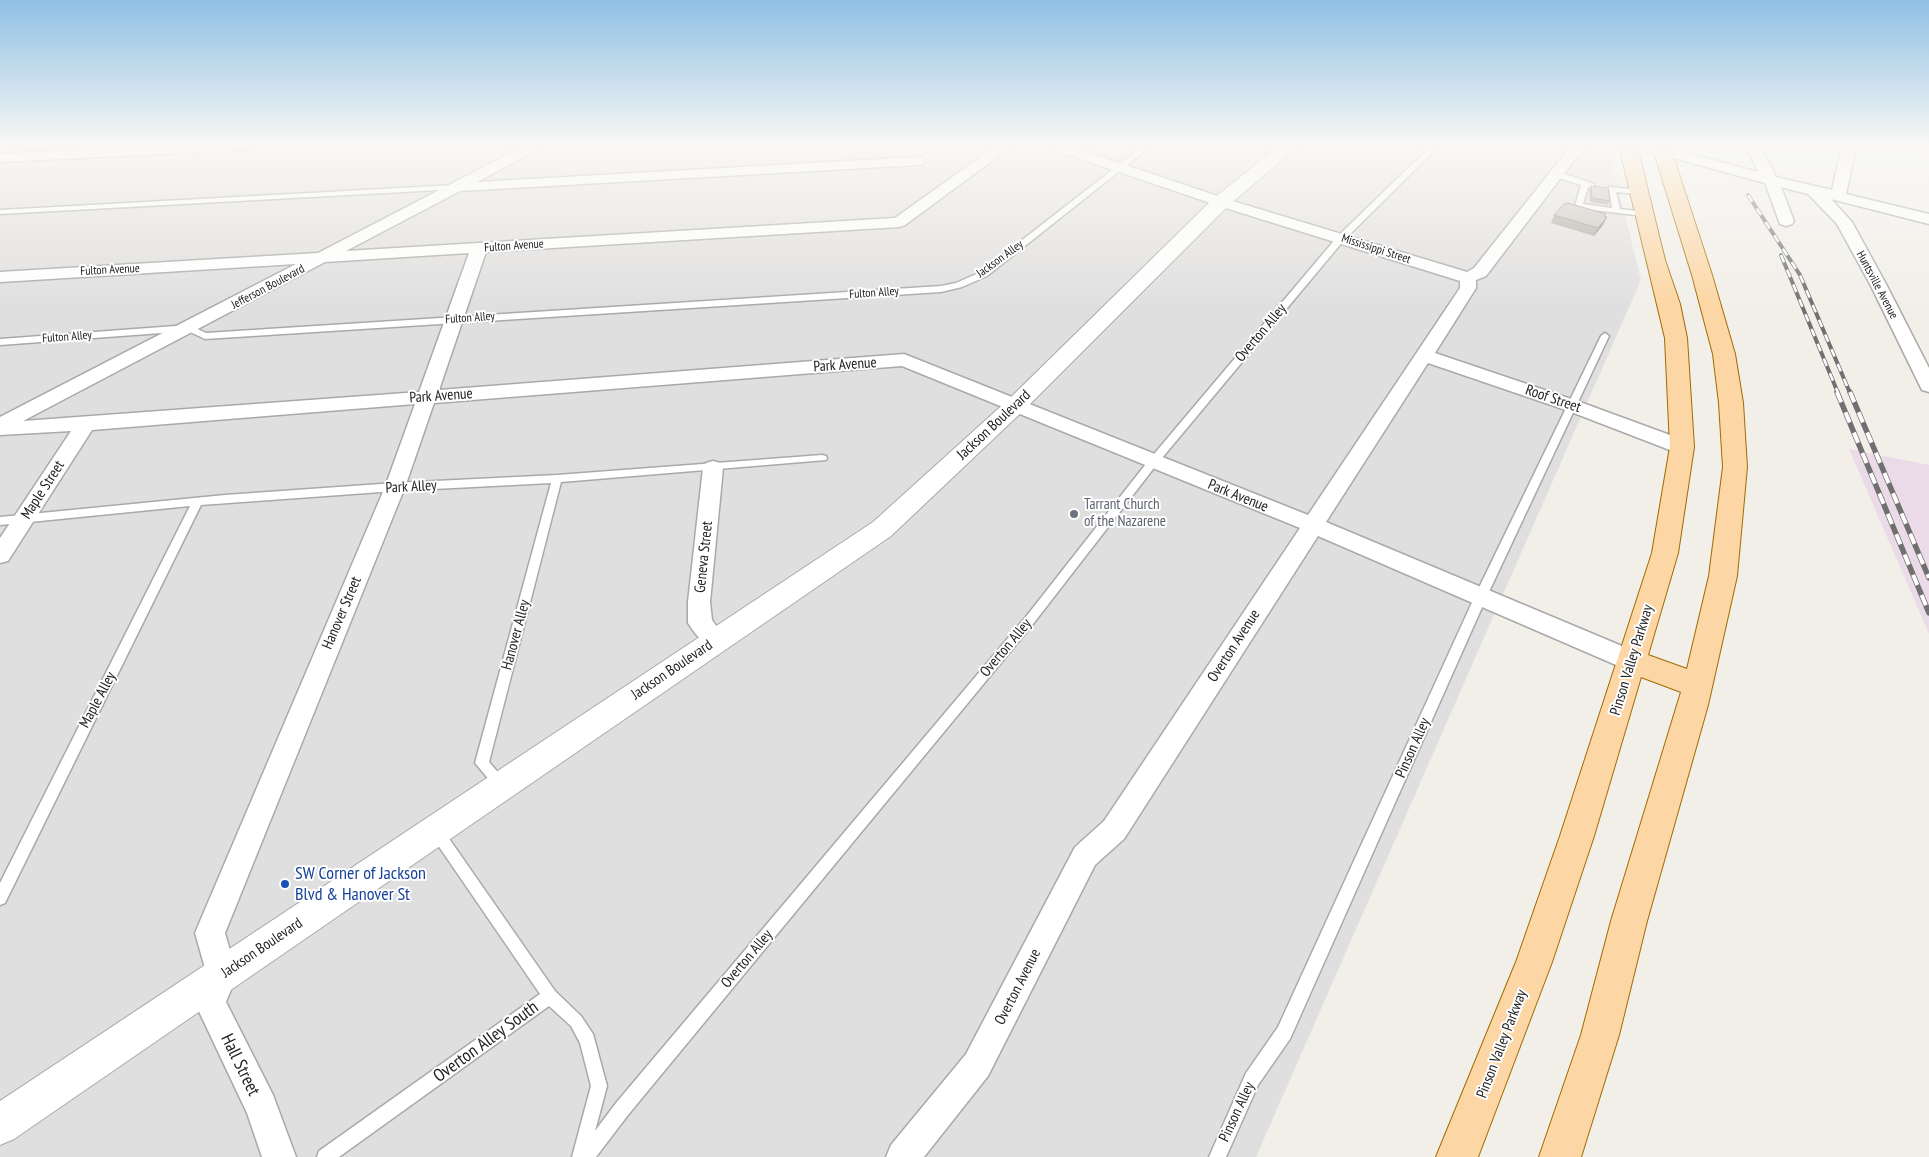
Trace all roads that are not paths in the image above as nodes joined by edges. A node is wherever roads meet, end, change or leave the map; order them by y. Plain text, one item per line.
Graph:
1 (219, 200) edge
2 (431, 200) edge
3 (930, 200) edge
4 (1077, 200) edge
5 (1215, 200) edge
6 (1223, 200) edge
7 (1380, 200) edge
8 (1536, 200) edge
9 (1581, 200) edge
10 (1623, 200) edge
11 (1675, 200) edge
12 (1778, 200) edge
13 (1823, 200) edge
14 (1854, 200) edge
15 (1221, 202) junction
16 (1628, 202) junction
17 (0, 212) edge
18 (1929, 219) edge
19 (1786, 221) dead end
20 (1341, 238) junction
21 (479, 249) junction
22 (325, 257) junction
23 (0, 276) edge
24 (1468, 278) junction
25 (941, 289) joint
26 (455, 319) junction
27 (189, 328) junction
28 (1605, 336) dead end
29 (0, 342) edge
30 (1423, 355) junction
31 (1929, 386) edge
32 (428, 397) junction
33 (1017, 404) junction
34 (1573, 406) junction
35 (86, 424) junction
36 (0, 427) edge
37 (1682, 447) junction
38 (822, 458) dead end
39 (1153, 462) junction
40 (713, 468) junction
41 (557, 479) junction
42 (394, 487) junction
43 (197, 503) junction
44 (24, 518) junction
45 (0, 521) edge
46 (1313, 525) junction
47 (0, 556) edge
48 (1481, 596) junction
49 (715, 641) junction
50 (1632, 661) junction
51 (1698, 686) junction
52 (502, 785) junction
53 (435, 831) junction
54 (0, 898) edge
55 (222, 975) junction
56 (550, 996) junction
57 (0, 1125) edge
58 (279, 1157) edge
59 (325, 1157) edge
60 (580, 1157) edge
61 (586, 1157) edge
62 (903, 1157) edge
63 (1217, 1157) edge
64 (1457, 1157) edge
65 (1560, 1157) edge

1 - 17 lane
2 - 22 street, Jefferson Boulevard
3 - 21 street, Fulton Avenue
4 - 25 lane, Jackson Alley
5 - 15 street, Mississippi Street
6 - 15 street, Jackson Boulevard
7 - 20 lane, Overton Alley
8 - 24 street
9 - 16 lane
10 - 16 lane
11 - 51 main road
12 - 19 street
13 - 31 street, Huntsville Avenue
14 - 18 street
15 - 20 street, Mississippi Street
15 - 33 street, Jackson Boulevard
16 - 37 main road, Pinson Valley Parkway
20 - 24 street, Mississippi Street
20 - 39 lane, Overton Alley
21 - 22 street, Fulton Avenue
21 - 26 street, Hanover Street
22 - 23 street, Fulton Avenue
22 - 27 street, Jefferson Boulevard
24 - 30 street, Overton Avenue
25 - 26 lane, Fulton Alley
26 - 27 lane, Fulton Alley
26 - 32 street, Hanover Street
27 - 29 lane, Fulton Alley
27 - 36 street, Jefferson Boulevard
28 - 34 lane, Pinson Alley
30 - 34 street, Roof Street
30 - 46 street, Overton Avenue
32 - 33 street, Park Avenue
32 - 35 street, Park Avenue
32 - 42 street, Hanover Street
33 - 39 street, Park Avenue
33 - 49 street, Jackson Boulevard
34 - 37 street, Roof Street
34 - 48 lane, Pinson Alley
35 - 36 street, Park Avenue
35 - 44 street, Maple Street
37 - 50 main road, Pinson Valley Parkway
38 - 40 lane, Park Alley
39 - 46 street, Park Avenue
39 - 61 lane, Overton Alley
40 - 41 lane, Park Alley
40 - 49 street, Geneva Street
41 - 42 lane, Park Alley
41 - 52 lane, Hanover Alley
42 - 43 lane, Park Alley
42 - 55 street, Hanover Street
43 - 44 lane, Park Alley
43 - 54 lane, Maple Alley
44 - 45 lane, Park Alley
44 - 47 street, Maple Street
46 - 48 street, Park Avenue
46 - 62 street, Overton Avenue
48 - 50 street, Park Avenue
48 - 63 lane, Pinson Alley
49 - 52 street, Jackson Boulevard
50 - 51 main road
50 - 64 main road, Pinson Valley Parkway
51 - 65 main road
52 - 53 street, Jackson Boulevard
53 - 55 street, Jackson Boulevard
53 - 56 lane
55 - 57 street, Jackson Boulevard
55 - 58 street, Hall Street
56 - 59 lane, Overton Alley South
56 - 60 lane, Overton Alley South

